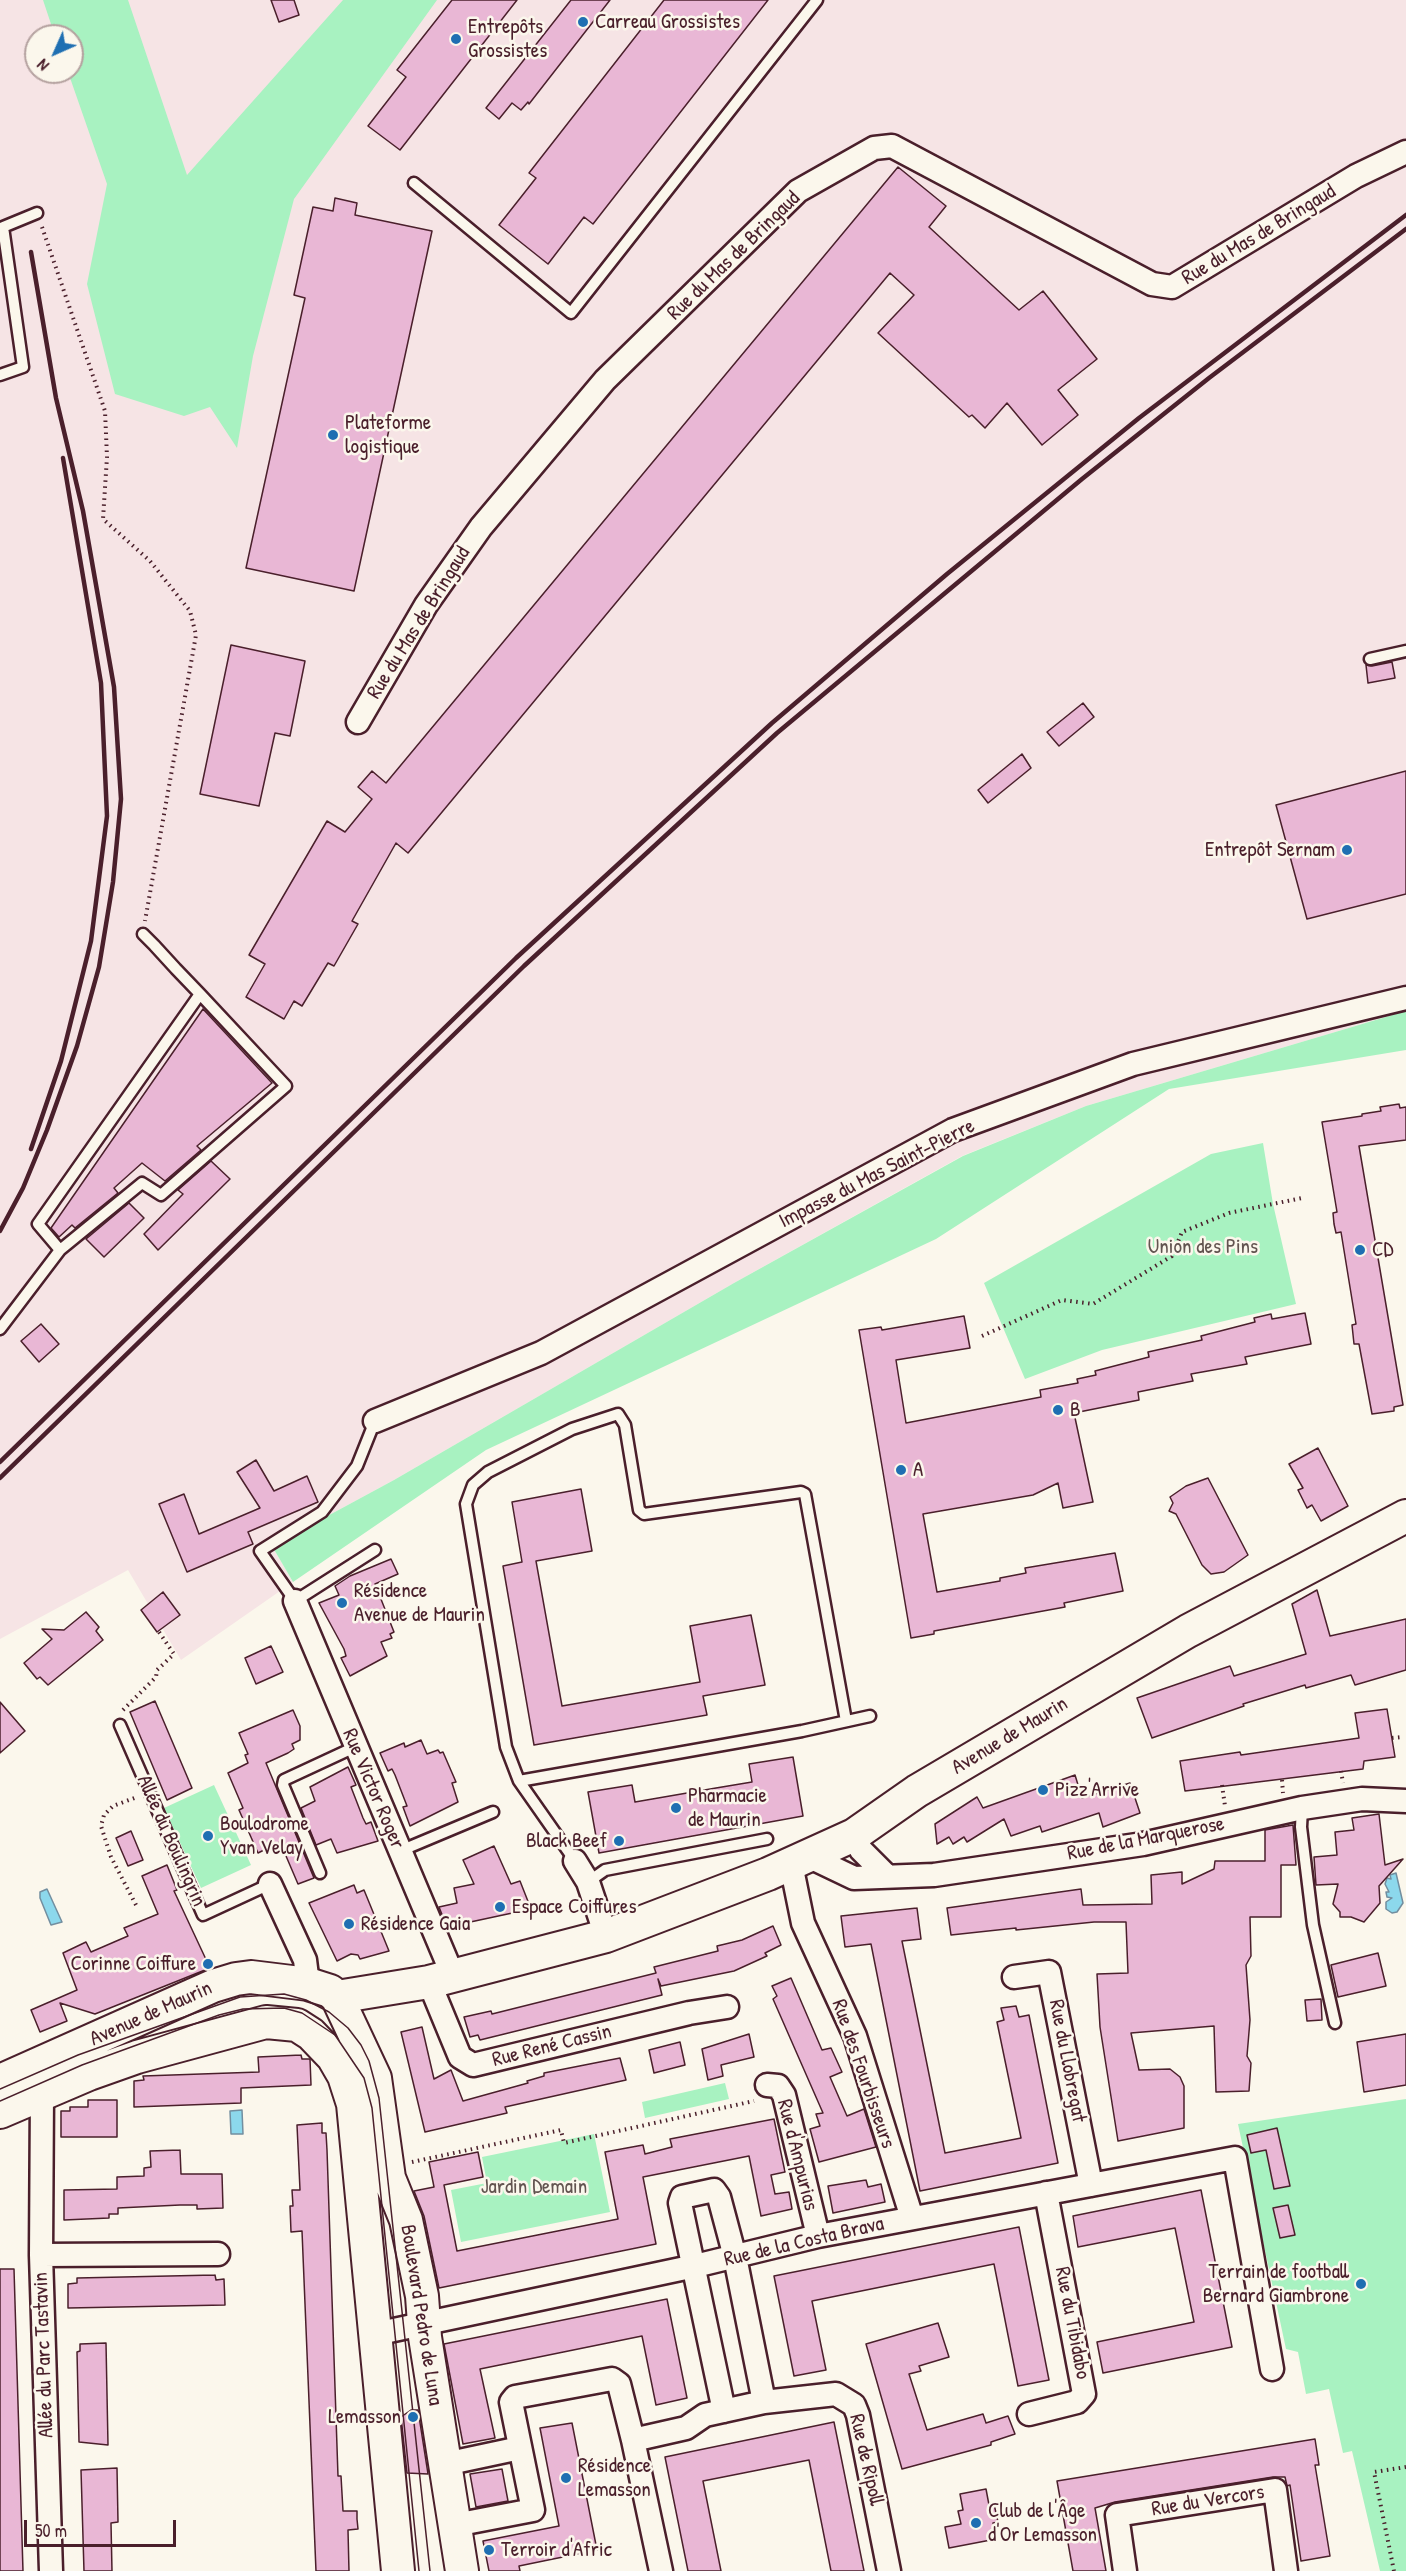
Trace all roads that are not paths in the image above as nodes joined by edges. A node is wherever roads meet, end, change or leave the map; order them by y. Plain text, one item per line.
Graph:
1 (817, 0) edge
2 (1406, 152) edge
3 (414, 183) dead end
4 (37, 213) road end
5 (0, 375) edge
6 (1406, 651) edge
7 (1370, 659) dead end
8 (358, 722) dead end
9 (143, 934) road end
10 (200, 994) junction
11 (1406, 998) edge
12 (60, 1250) junction
13 (0, 1329) edge
14 (375, 1421) joint
15 (1406, 1516) edge
16 (375, 1550) dead end
17 (295, 1601) junction
18 (870, 1716) dead end
19 (846, 1721) junction
20 (120, 1725) road end
21 (355, 1747) junction
22 (519, 1781) junction
23 (1406, 1801) edge
24 (1302, 1808) junction
25 (493, 1812) dead end
26 (854, 1835) junction
27 (766, 1839) dead end
28 (400, 1851) junction
29 (799, 1860) junction
30 (575, 1861) joint
31 (320, 1873) dead end
32 (886, 1875) junction
33 (588, 1882) junction
34 (270, 1884) joint
35 (606, 1936) junction
36 (1014, 1977) dead end
37 (441, 1979) junction
38 (308, 1984) junction
39 (337, 1997) junction
40 (727, 2007) dead end
41 (1335, 2023) dead end
42 (304, 2030) junction
43 (775, 2090) road end
44 (42, 2093) junction
45 (2, 2101) edge
46 (40, 2140) junction
47 (1091, 2185) junction
48 (1046, 2193) junction
49 (912, 2218) junction
50 (818, 2236) junction
51 (218, 2254) dead end
52 (41, 2255) junction
53 (735, 2257) junction
54 (695, 2266) junction
55 (424, 2323) junction
56 (375, 2334) junction
57 (1272, 2369) dead end
58 (764, 2402) junction
59 (724, 2411) junction
60 (1029, 2414) dead end
61 (633, 2440) junction
62 (520, 2448) junction
63 (445, 2464) junction
64 (454, 2525) junction
65 (51, 2571) edge
66 (398, 2571) edge
67 (462, 2571) edge
68 (661, 2571) edge
69 (889, 2571) edge
70 (1125, 2571) edge
71 (1286, 2571) edge

1 - 3 lane
2 - 8 street, Rue du Mas de Bringaud
4 - 5 lane
6 - 7 lane
9 - 10 lane
10 - 12 lane
10 - 12 lane
11 - 14 street, Impasse du Mas Saint-Pierre
12 - 13 lane
14 - 17 lane
15 - 26 street, Avenue de Maurin
16 - 17 lane
17 - 21 street, Rue Victor Roger
18 - 19 lane
19 - 22 lane
19 - 22 lane
20 - 34 lane, Allée du Boulingrin
21 - 28 street, Rue Victor Roger
21 - 31 lane
22 - 30 lane
23 - 24 street, Rue de la Marquerose
24 - 32 street, Rue de la Marquerose
24 - 41 lane
25 - 28 lane
26 - 29 street, Avenue de Maurin
26 - 32 street
27 - 33 lane
28 - 37 street, Rue Victor Roger
29 - 32 street, Rue de la Marquerose
29 - 35 street, Avenue de Maurin
29 - 49 street, Rue des Fourbisseurs
30 - 33 street
33 - 35 street
34 - 38 street, Allée du Boulingrin
35 - 37 street, Avenue de Maurin
36 - 47 street, Rue du Llobregat
37 - 39 street, Avenue de Maurin
37 - 40 street, Rue René Cassin
38 - 39 street, Avenue de Maurin
38 - 42 street
38 - 45 street, Avenue de Maurin
39 - 55 street, Boulevard Pedro de Luna
42 - 44 street, Avenue de Maurin
42 - 56 street, Boulevard Pedro de Luna
43 - 50 street, Rue d'Ampurias
44 - 45 street, Avenue de Maurin
44 - 46 street, Allée du Parc Tastavin
45 - 46 street
46 - 52 street, Allée du Parc Tastavin
47 - 48 street, Rue de la Costa Brava
47 - 57 street, Rue de la Costa Brava
48 - 49 street, Rue de la Costa Brava
48 - 60 street, Rue du Tibidabo
49 - 50 street, Rue de la Costa Brava
50 - 53 street, Rue de la Costa Brava
51 - 52 street
52 - 65 street, Allée du Parc Tastavin
53 - 54 street, Rue de la Costa Brava
53 - 54 street
53 - 58 street
54 - 55 street, Rue de la Costa Brava
54 - 59 street
55 - 56 street, Rue de la Costa Brava
55 - 63 street, Boulevard Pedro de Luna
56 - 66 street, Boulevard Pedro de Luna
58 - 59 street, Rue de Ripoll
58 - 69 street, Rue de Ripoll
59 - 61 street, Rue de Ripoll
61 - 62 street
61 - 68 street
62 - 63 street
62 - 64 street
63 - 64 street, Boulevard Pedro de Luna
64 - 67 street, Boulevard Pedro de Luna
70 - 71 street, Rue du Vercors

